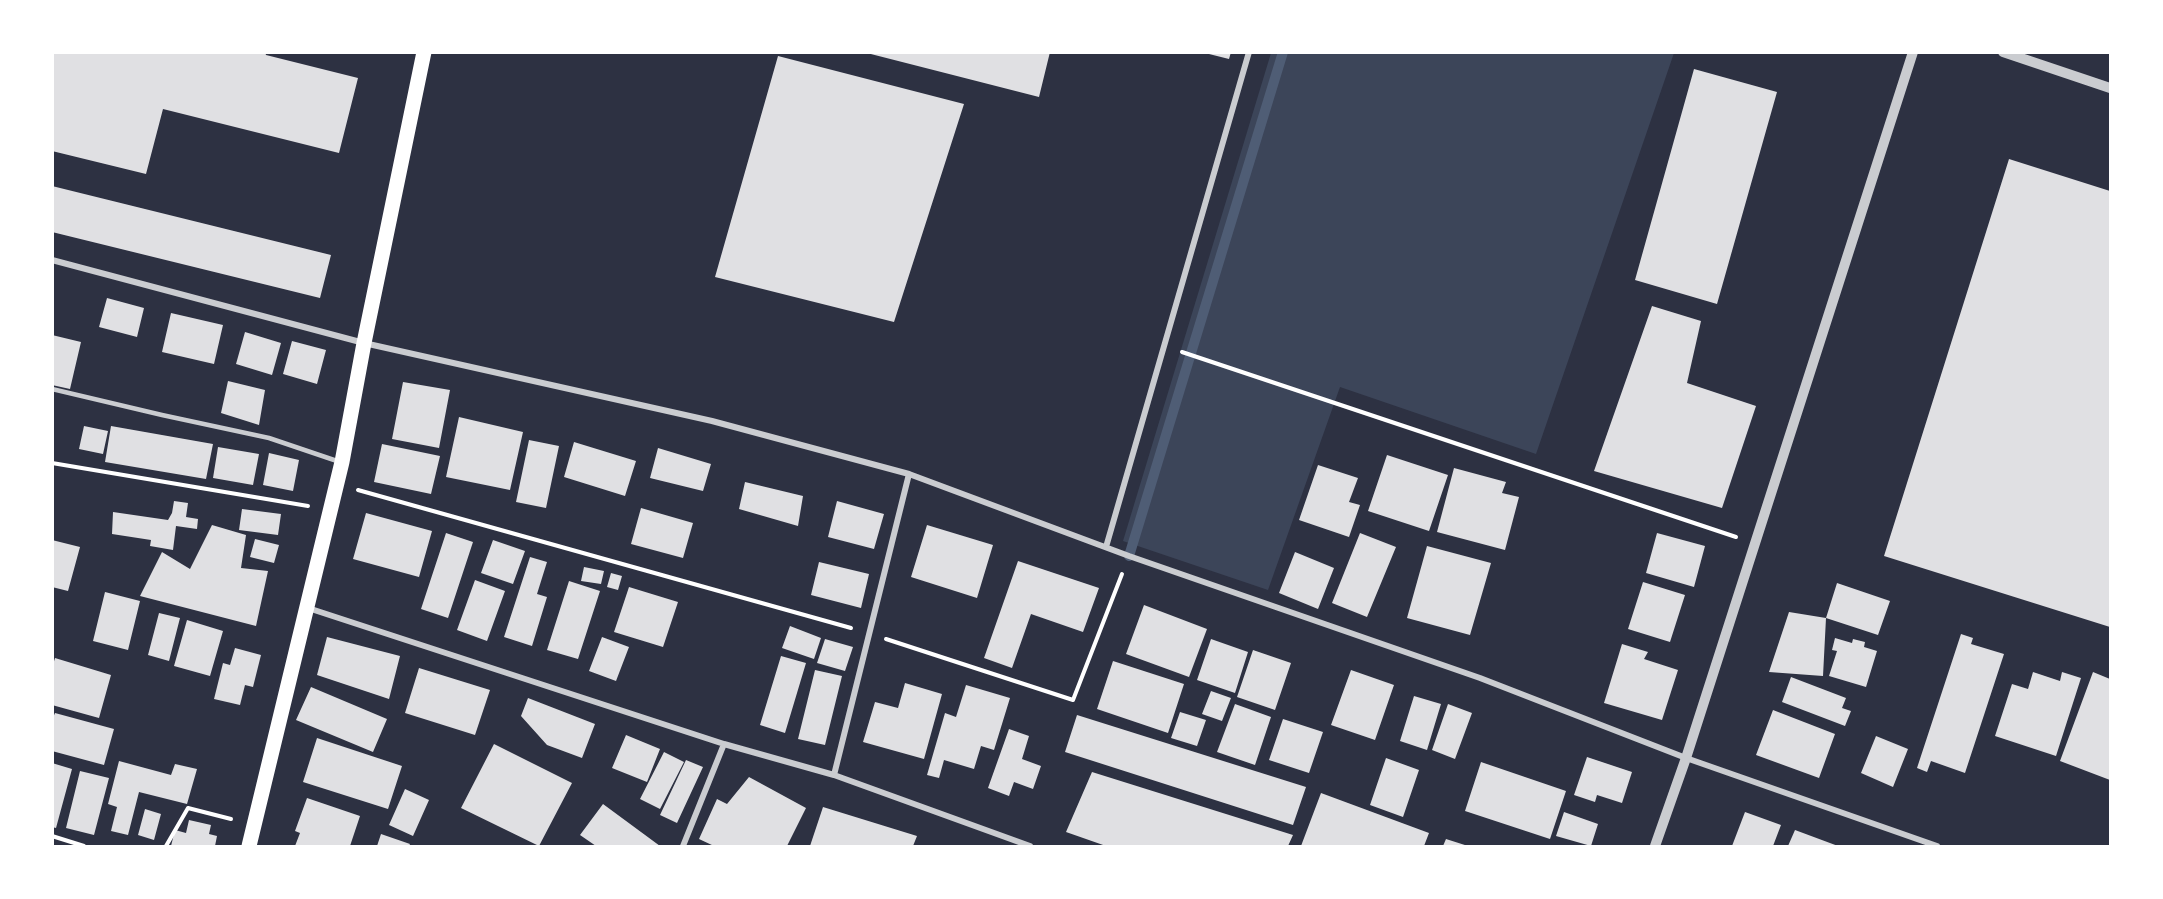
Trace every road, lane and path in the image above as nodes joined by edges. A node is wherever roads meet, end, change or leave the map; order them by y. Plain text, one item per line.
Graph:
1 (424, 52) edge
2 (1249, 52) edge
3 (1913, 52) edge
4 (2003, 52) edge
5 (2016, 55) edge
6 (2110, 88) edge
7 (52, 260) edge
8 (364, 344) junction
9 (1164, 346) junction
10 (52, 389) edge
11 (342, 462) junction
12 (52, 463) edge
13 (909, 474) junction
14 (337, 484) junction
15 (314, 507) dead end
16 (1755, 543) junction
17 (1106, 547) junction
18 (1129, 556) junction
19 (308, 608) junction
20 (869, 634) junction
21 (724, 744) junction
22 (1686, 758) junction
23 (834, 775) junction
24 (254, 825) junction
25 (52, 836) edge
26 (84, 846) edge
27 (166, 846) edge
28 (249, 846) edge
29 (683, 846) edge
30 (1030, 846) edge
31 (1654, 846) edge
32 (1937, 846) edge

1 - 8 main road
2 - 9 street
3 - 16 street
4 - 5 street
5 - 6 street
7 - 8 street
8 - 11 main road
8 - 13 street
9 - 16 path
9 - 17 street
10 - 11 lane
11 - 14 main road
12 - 15 path
13 - 17 street
13 - 20 street
14 - 19 main road
14 - 20 path
16 - 22 street
17 - 18 street
18 - 20 path
18 - 22 street
19 - 21 street
19 - 24 main road
20 - 23 street
21 - 23 street
21 - 29 street
22 - 31 street
22 - 32 street
23 - 30 street
24 - 27 path
24 - 28 main road
25 - 26 path

